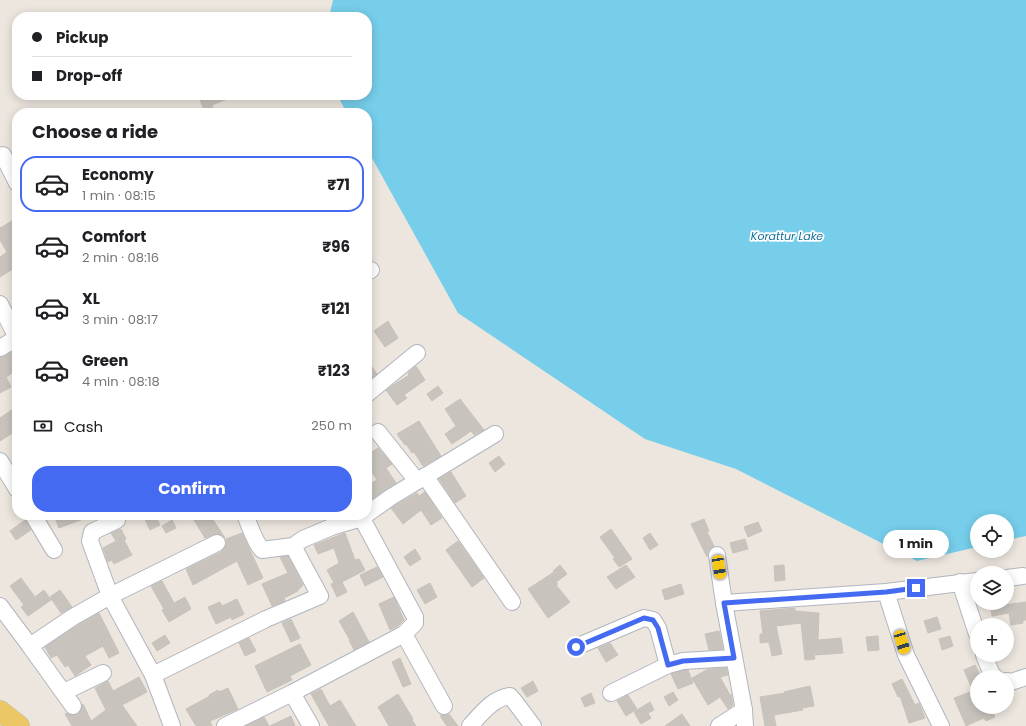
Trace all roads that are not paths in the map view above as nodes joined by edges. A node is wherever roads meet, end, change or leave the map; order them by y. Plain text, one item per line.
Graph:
1 (3, 155) dead end
2 (12, 172) edge
3 (0, 304) edge
4 (12, 328) edge
5 (12, 341) edge
6 (0, 348) edge
7 (417, 353) dead end
8 (372, 390) edge
9 (378, 432) dead end
10 (494, 434) dead end
11 (0, 461) edge
12 (421, 479) junction
13 (12, 481) edge
14 (372, 510) edge
15 (36, 520) edge
16 (117, 520) dead end
17 (247, 520) edge
18 (350, 520) edge
19 (366, 520) edge
20 (217, 542) dead end
21 (293, 546) junction
22 (54, 550) dead end
23 (717, 555) dead end
24 (970, 581) edge
25 (960, 582) junction
26 (886, 592) junction
27 (110, 596) junction
28 (512, 602) dead end
29 (724, 603) junction
30 (0, 606) edge
31 (972, 618) edge
32 (404, 634) junction
33 (30, 646) junction
34 (576, 647) dead end
35 (734, 658) junction
36 (668, 665) junction
37 (103, 673) dead end
38 (153, 675) junction
39 (1026, 677) edge
40 (1014, 681) edge
41 (64, 692) junction
42 (292, 693) junction
43 (611, 693) dead end
44 (73, 706) dead end
45 (444, 706) dead end
46 (744, 710) junction
47 (0, 711) edge
48 (18, 726) edge
49 (172, 726) edge
50 (225, 726) edge
51 (311, 726) edge
52 (470, 726) edge
53 (533, 726) edge
54 (719, 726) edge
55 (744, 726) edge
56 (941, 726) edge

1 - 2 street
3 - 4 street
5 - 6 street
7 - 8 street
9 - 12 street
10 - 12 street
11 - 13 street
12 - 14 street
12 - 28 street
15 - 22 street
16 - 27 street
17 - 21 street
18 - 21 street
19 - 32 street
20 - 27 street
21 - 38 street
23 - 29 street
24 - 25 street
25 - 26 street
25 - 31 street
26 - 29 street
26 - 56 street
27 - 33 street
27 - 38 street
29 - 35 street
30 - 33 street
32 - 42 street
32 - 45 street
33 - 41 street
34 - 36 street
35 - 36 street
35 - 46 street
36 - 43 street
37 - 41 street
38 - 49 street
39 - 40 street
41 - 44 street
42 - 50 street
42 - 51 street
46 - 54 street
46 - 55 street
47 - 48 main road
52 - 53 street

